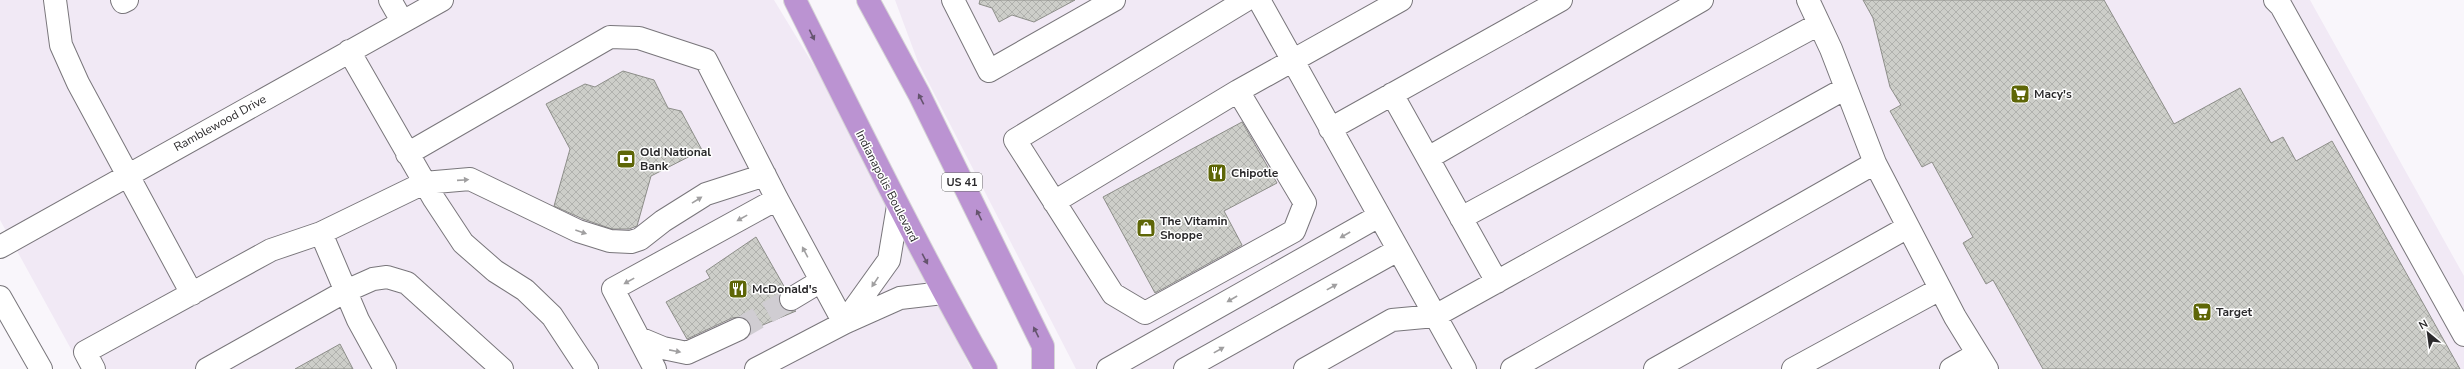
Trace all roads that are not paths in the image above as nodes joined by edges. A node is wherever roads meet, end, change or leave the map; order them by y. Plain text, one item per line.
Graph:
1 (55, 0) edge
2 (122, 0) edge
3 (127, 0) edge
4 (390, 0) edge
5 (442, 0) edge
6 (795, 0) edge
7 (868, 0) edge
8 (953, 0) edge
9 (1114, 0) edge
10 (1246, 0) edge
11 (1258, 0) edge
12 (1401, 0) edge
13 (1561, 0) edge
14 (1702, 0) edge
15 (1808, 0) edge
16 (2275, 0) edge
17 (402, 21) junction
18 (1819, 24) junction
19 (349, 51) junction
20 (1292, 61) junction
21 (1846, 88) junction
22 (1238, 90) junction
23 (1392, 94) junction
24 (1330, 128) junction
25 (408, 154) junction
26 (1428, 158) junction
27 (1876, 163) junction
28 (128, 174) junction
29 (765, 175) junction
30 (424, 183) junction
31 (776, 199) junction
32 (1054, 202) junction
33 (898, 206) junction
34 (1379, 216) junction
35 (1461, 218) junction
36 (1908, 227) junction
37 (321, 233) junction
38 (0, 247) edge
39 (1398, 250) junction
40 (821, 281) junction
41 (1497, 282) junction
42 (1940, 288) junction
43 (346, 291) junction
44 (943, 293) junction
45 (192, 294) junction
46 (0, 297) edge
47 (791, 299) tunnel mouth
48 (1435, 316) junction
49 (844, 323) junction
50 (739, 329) tunnel mouth
51 (2464, 335) edge
52 (639, 338) junction
53 (1982, 361) edge
54 (41, 369) edge
55 (94, 369) edge
56 (207, 369) edge
57 (385, 369) edge
58 (502, 369) edge
59 (587, 369) edge
60 (655, 369) edge
61 (756, 369) edge
62 (986, 369) edge
63 (1043, 369) edge
64 (1108, 369) edge
65 (1185, 369) edge
66 (1305, 369) edge
67 (1465, 369) edge
68 (1512, 369) edge
69 (1655, 369) edge
70 (1794, 369) edge
71 (1950, 369) edge

1 - 28 street
2 - 3 street
4 - 17 street
5 - 17 street, Ramblewood Drive
6 -> 33 highway, Indianapolis Boulevard
63 -> 7 highway, US 41
8 - 9 street
10 - 32 street
11 - 20 street
12 - 20 street
13 - 23 street
14 - 26 street
15 - 18 street
16 - 51 street
17 - 19 street, Ramblewood Drive
18 - 21 street
18 - 35 street
19 - 25 street
19 - 28 street, Ramblewood Drive
20 - 22 street
20 - 24 street
21 - 27 street
21 - 41 street
22 - 32 street
22 - 32 street
23 - 24 street
23 - 26 street
24 - 34 street
25 - 29 street
25 - 30 street
26 - 35 street
27 - 36 street
27 - 68 street
28 - 38 street, Ramblewood Drive
28 - 45 street
30 -> 29 street
29 - 31 street
30 - 37 street
30 - 59 street
40 -> 31 street
31 -> 52 street
33 -> 44 highway, Indianapolis Boulevard
33 -> 49 street
34 - 39 street
34 -> 64 street
35 - 41 street
36 - 42 street
36 - 69 street
37 - 43 street
37 - 45 street
39 - 48 street
65 -> 39 street
40 - 47 street
40 - 49 street
41 - 48 street
42 - 53 street
42 - 70 street
43 - 56 street
43 - 57 street
43 - 58 street
44 - 49 street
44 - 62 highway, Indianapolis Boulevard
45 - 55 street
46 - 54 street
48 - 66 street
48 - 67 street
49 - 61 street
52 -> 50 street
52 - 60 street
53 - 71 street

